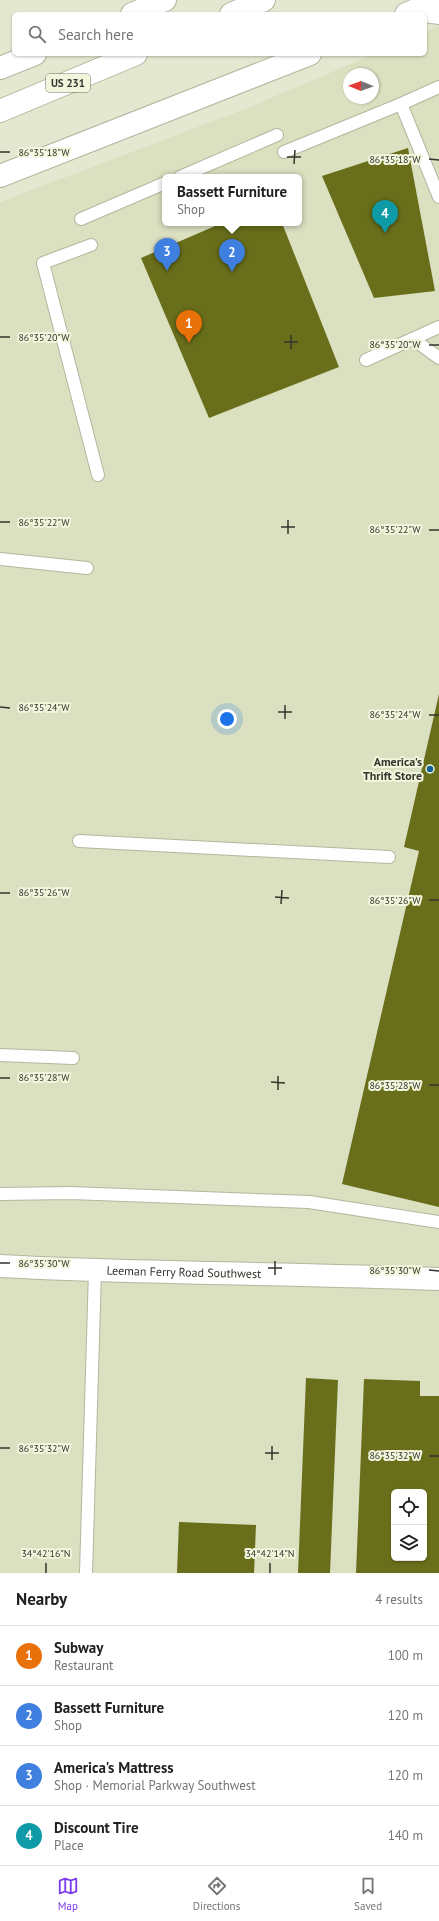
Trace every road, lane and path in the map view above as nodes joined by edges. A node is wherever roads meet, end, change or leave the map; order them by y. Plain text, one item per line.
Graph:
1 (165, 0) edge
2 (264, 0) edge
3 (439, 0) edge
4 (137, 12) edge
5 (236, 12) edge
6 (417, 12) edge
7 (427, 16) edge
8 (439, 18) edge
9 (30, 56) edge
10 (131, 56) edge
11 (305, 56) edge
12 (0, 68) edge
13 (439, 87) edge
14 (401, 104) junction
15 (0, 111) edge
16 (277, 135) dead end
17 (284, 152) dead end
18 (187, 174) edge
19 (0, 176) edge
20 (162, 184) edge
21 (439, 197) edge
22 (81, 219) dead end
23 (92, 245) dead end
24 (439, 327) edge
25 (413, 339) junction
26 (439, 358) edge
27 (366, 360) dead end
28 (98, 475) dead end
29 (0, 559) edge
30 (88, 568) dead end
31 (79, 841) dead end
32 (389, 857) dead end
33 (0, 1055) edge
34 (73, 1058) dead end
35 (0, 1194) edge
36 (439, 1222) edge
37 (0, 1266) edge
38 (95, 1271) junction
39 (439, 1279) edge
40 (86, 1573) edge

1 - 4 main road
2 - 5 main road
3 - 6 main road
7 - 8 lane
9 - 12 main road
10 - 15 main road, US 231
11 - 19 main road
13 - 14 lane
14 - 17 lane
14 - 21 lane
16 - 18 lane
20 - 22 lane
23 - 28 lane
24 - 25 lane
25 - 26 lane
25 - 27 lane
29 - 30 lane
31 - 32 lane
33 - 34 lane
35 - 36 lane
37 - 38 main road, Leeman Ferry Road Southwest
38 - 39 main road, Leeman Ferry Road Southwest
38 - 40 lane

